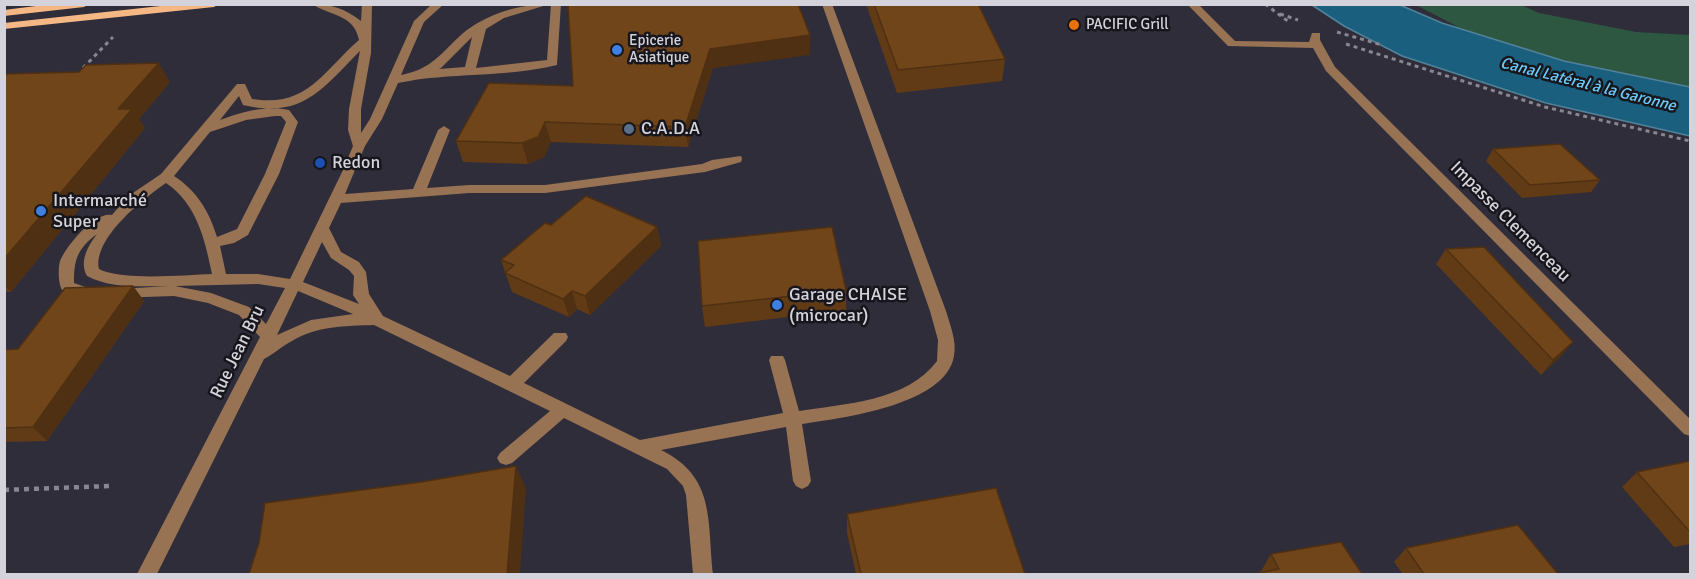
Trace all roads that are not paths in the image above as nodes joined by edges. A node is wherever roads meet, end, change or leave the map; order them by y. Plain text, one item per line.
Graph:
1 (84, 4) edge
2 (214, 4) edge
3 (316, 4) edge
4 (366, 4) edge
5 (422, 4) edge
6 (439, 4) edge
7 (545, 4) edge
8 (556, 4) edge
9 (827, 4) edge
10 (1192, 4) edge
11 (4, 13) edge
12 (419, 21) junction
13 (4, 26) edge
14 (481, 26) junction
15 (366, 40) junction
16 (470, 70) junction
17 (420, 75) junction
18 (391, 81) junction
19 (206, 129) junction
20 (444, 130) dead end
21 (359, 146) junction
22 (736, 159) dead end
23 (166, 177) junction
24 (418, 193) junction
25 (140, 194) junction
26 (334, 199) junction
27 (321, 227) junction
28 (213, 243) junction
29 (220, 279) junction
30 (294, 285) junction
31 (377, 319) junction
32 (267, 335) junction
33 (560, 337) dead end
34 (259, 355) junction
35 (777, 360) dead end
36 (513, 383) junction
37 (562, 410) junction
38 (793, 418) junction
39 (1690, 429) edge
40 (639, 447) junction
41 (506, 458) dead end
42 (802, 481) dead end
43 (147, 574) edge
44 (703, 574) edge

1 - 11 main road
2 - 13 main road
3 - 15 street
4 - 15 street
5 - 12 street, Rue Jean Bru
6 - 12 street, Rue Jean Bru
7 - 14 street
8 - 16 street
9 - 38 street
10 - 39 street, Impasse Clemenceau
12 - 18 street, Rue Jean Bru
14 - 16 street
14 - 17 street
15 - 19 street
15 - 21 street
16 - 17 street
17 - 18 street
18 - 21 street, Rue Jean Bru
19 - 23 street
19 - 28 street
20 - 24 street
21 - 26 street, Rue Jean Bru
22 - 24 street
23 - 25 street
23 - 28 street
24 - 26 street
25 - 29 street
25 - 32 street
26 - 27 street, Rue Jean Bru
27 - 30 street, Rue Jean Bru
27 - 31 street
28 - 29 street
29 - 30 street
30 - 31 street
30 - 32 street, Rue Jean Bru
31 - 34 street
31 - 36 street
32 - 34 street, Rue Jean Bru
33 - 36 street
34 - 43 street, Rue Jean Bru
35 - 38 street
36 - 37 street
37 - 40 street
37 - 41 street
38 - 40 street
38 - 42 street
40 - 44 street

